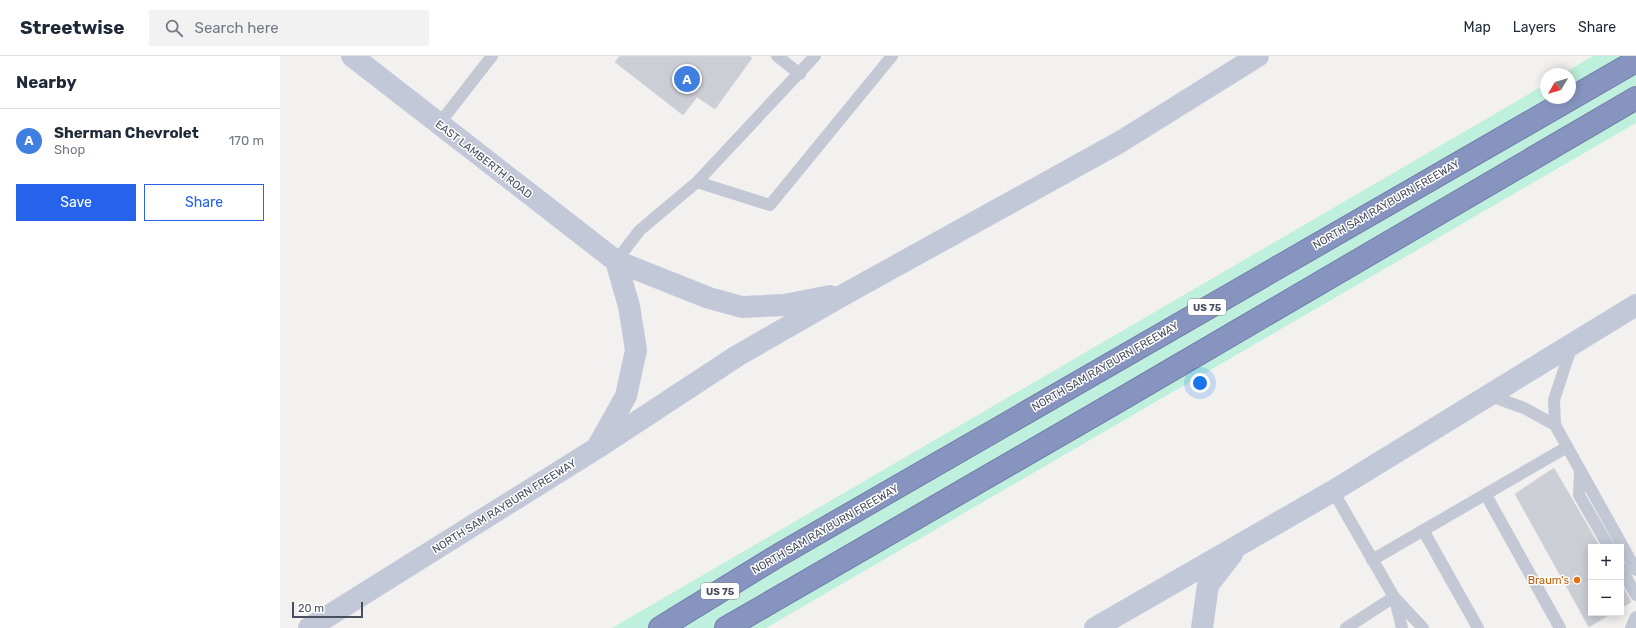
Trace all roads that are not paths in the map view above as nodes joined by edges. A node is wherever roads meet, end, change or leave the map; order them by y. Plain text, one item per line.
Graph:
1 (352, 56) edge
2 (492, 56) edge
3 (777, 56) edge
4 (815, 56) edge
5 (892, 56) edge
6 (1258, 56) edge
7 (1636, 61) edge
8 (800, 74) junction
9 (1636, 98) edge
10 (439, 124) junction
11 (697, 182) junction
12 (616, 261) junction
13 (845, 294) junction
14 (1636, 305) edge
15 (1573, 344) junction
16 (1488, 395) junction
17 (1555, 425) junction
18 (1567, 447) junction
19 (597, 448) junction
20 (1580, 470) junction
21 (1333, 491) junction
22 (1486, 495) junction
23 (1423, 530) junction
24 (1607, 544) edge
25 (1239, 545) junction
26 (1372, 560) junction
27 (1636, 570) edge
28 (1624, 573) edge
29 (1636, 595) edge
30 (1394, 597) junction
31 (1636, 618) edge
32 (1352, 626) edge
33 (309, 628) edge
34 (660, 628) edge
35 (726, 628) edge
36 (1095, 628) edge
37 (1202, 628) edge
38 (1402, 628) edge
39 (1423, 628) edge
40 (1478, 628) edge
41 (1561, 628) edge
42 (1631, 628) edge

1 - 10 main road, EAST LAMBERTH ROAD
2 - 10 lane
3 - 8 lane
4 - 8 lane
5 - 11 lane
6 - 13 main road, NORTH SAM RAYBURN FREEWAY
7 - 34 highway, NORTH SAM RAYBURN FREEWAY / US 75
8 - 11 lane
9 - 35 highway
10 - 12 main road, EAST LAMBERTH ROAD
11 - 12 lane
12 - 13 main road, EAST LAMBERTH ROAD
12 - 19 main road
13 - 19 main road, NORTH SAM RAYBURN FREEWAY
14 - 15 main road
15 - 16 main road
15 - 17 lane
16 - 17 lane
16 - 21 main road
17 - 18 lane
18 - 20 lane
18 - 22 lane
19 - 33 main road, NORTH SAM RAYBURN FREEWAY
20 - 24 lane
20 - 27 lane
21 - 25 main road
21 - 26 lane
22 - 23 lane
22 - 41 lane
23 - 26 lane
23 - 40 lane
25 - 36 main road
25 - 37 main road
26 - 30 lane
28 - 29 lane
30 - 32 lane
30 - 38 lane
30 - 39 lane
31 - 42 lane

